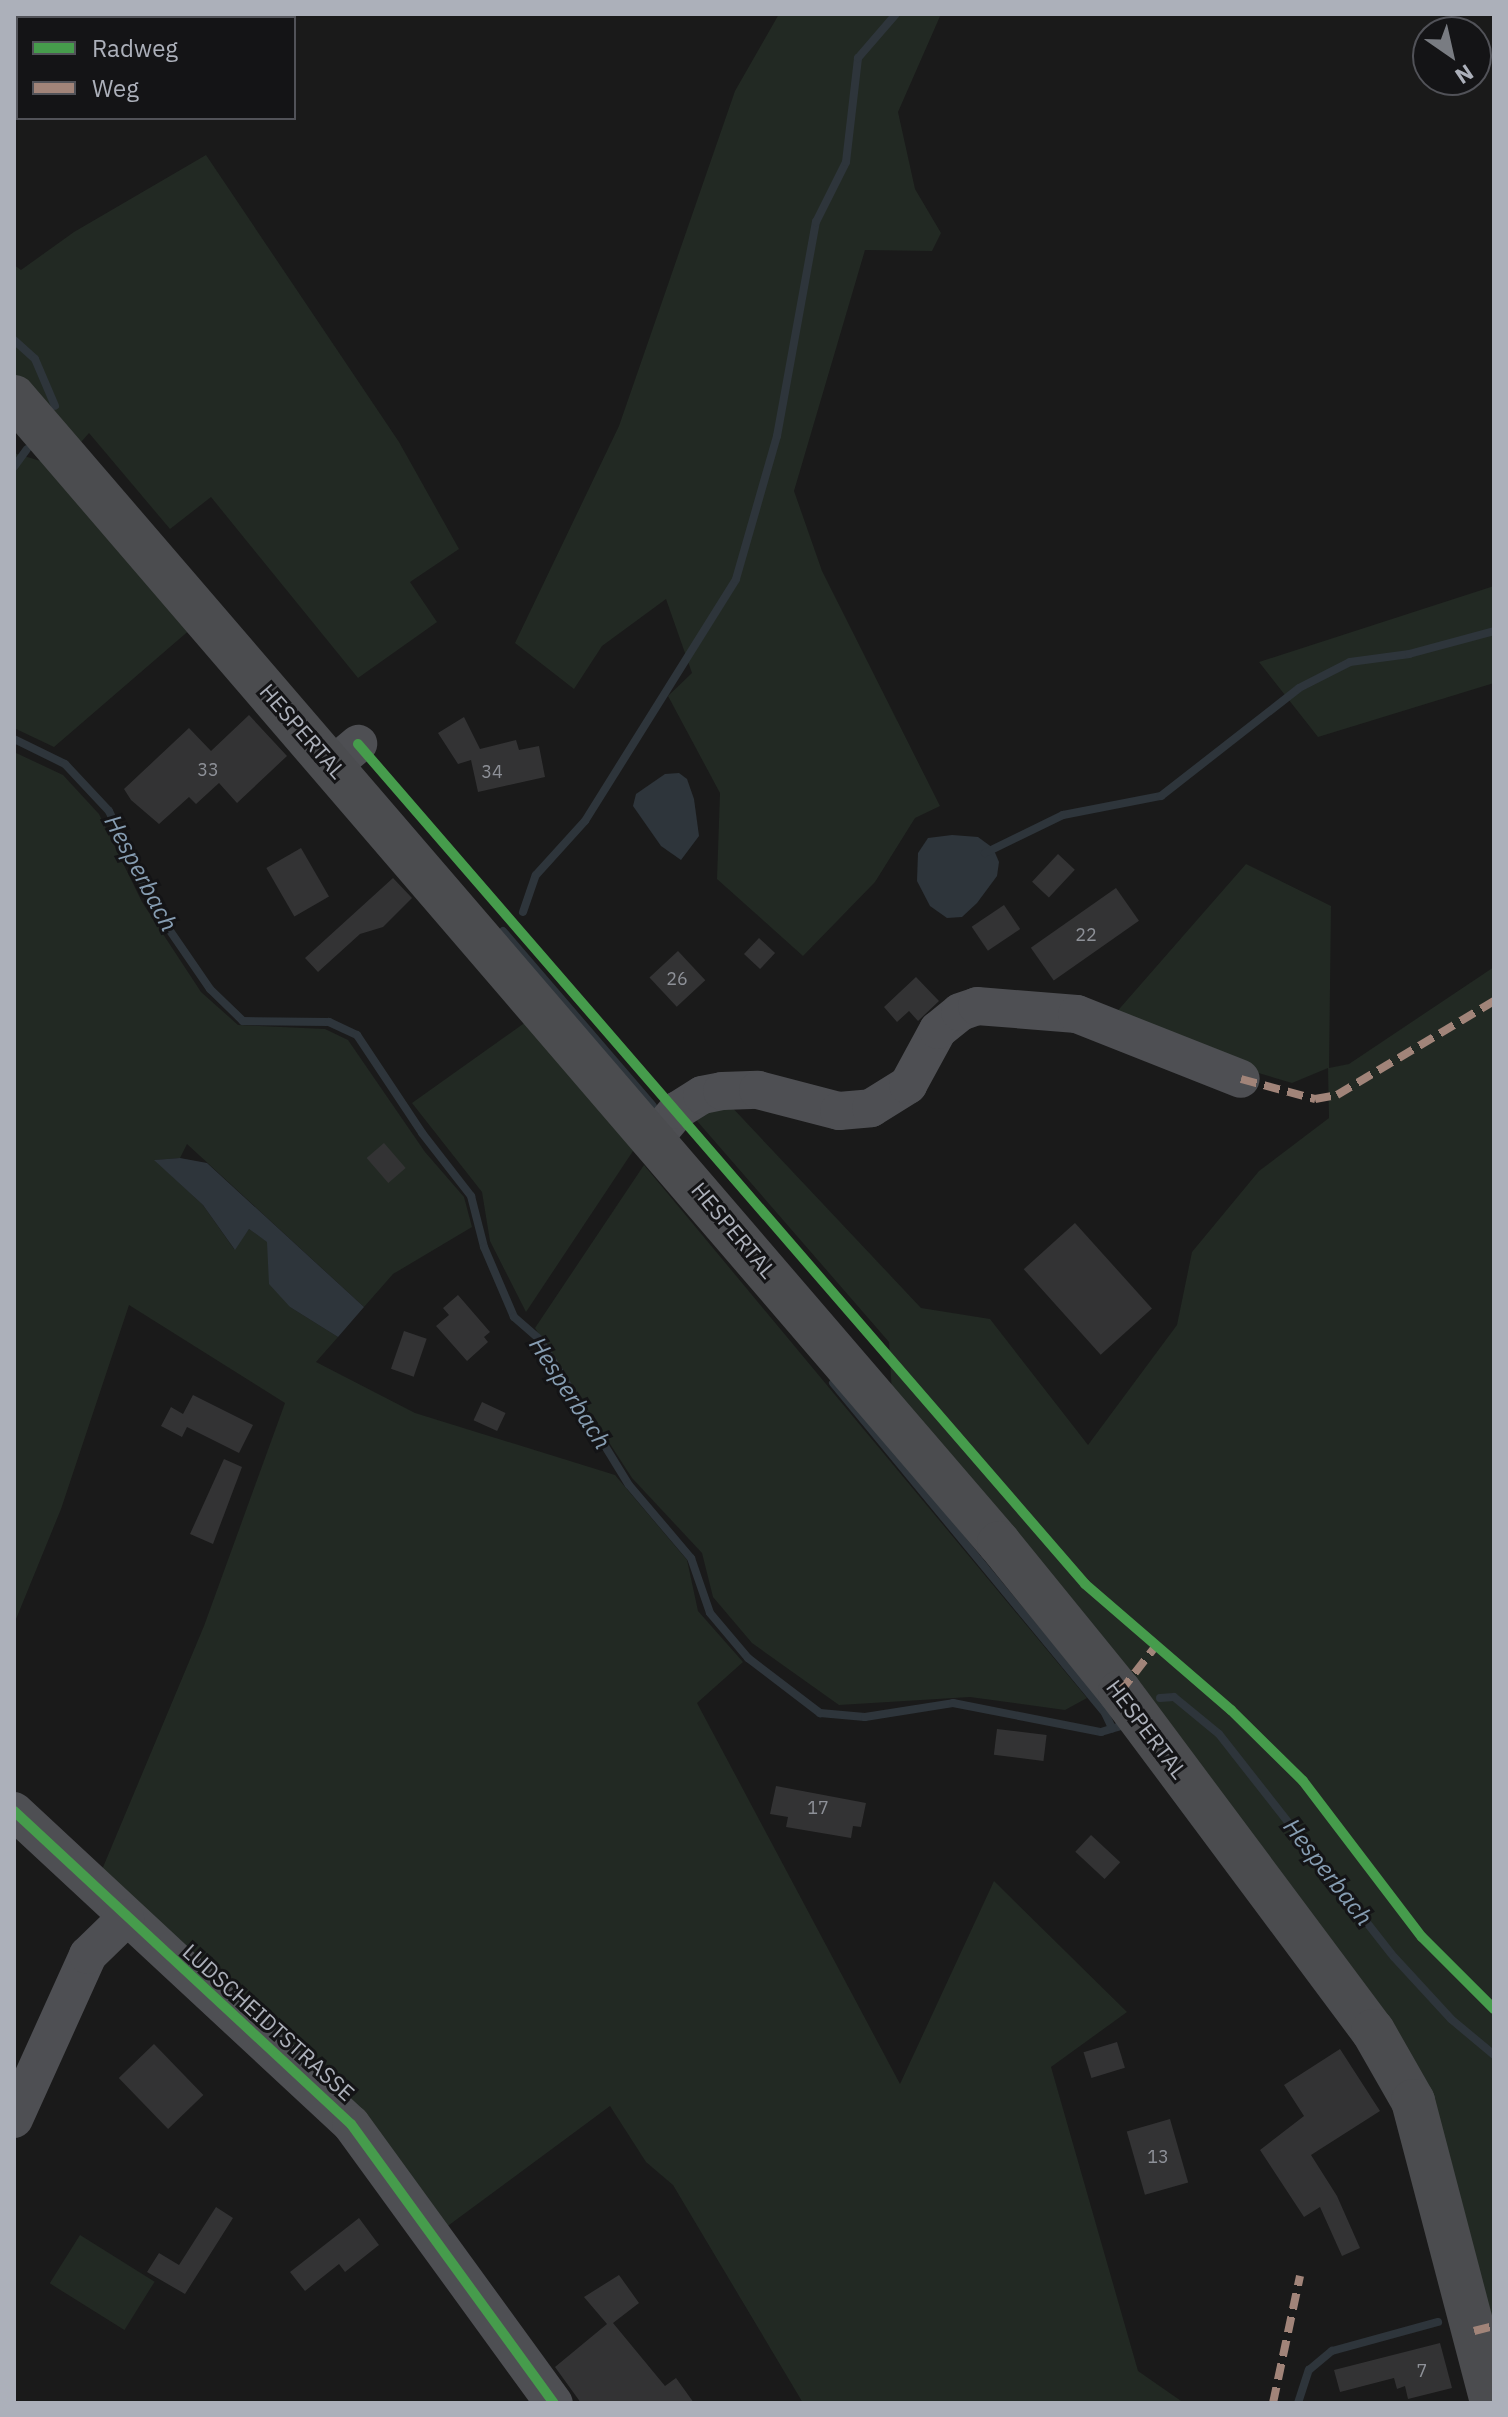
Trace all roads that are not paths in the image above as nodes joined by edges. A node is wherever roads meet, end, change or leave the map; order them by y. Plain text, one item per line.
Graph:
1 (14, 397) edge
2 (1241, 1079) dead end
3 (655, 1137) junction
4 (14, 1811) edge
5 (125, 1919) junction
6 (14, 2119) edge
7 (554, 2403) edge
8 (1492, 2403) edge

1 - 3 main road, HESPERTAL
2 - 3 street
3 - 8 main road, HESPERTAL
4 - 5 street, LUDSCHEIDTSTRASSE
5 - 6 street
5 - 7 street, LUDSCHEIDTSTRASSE

